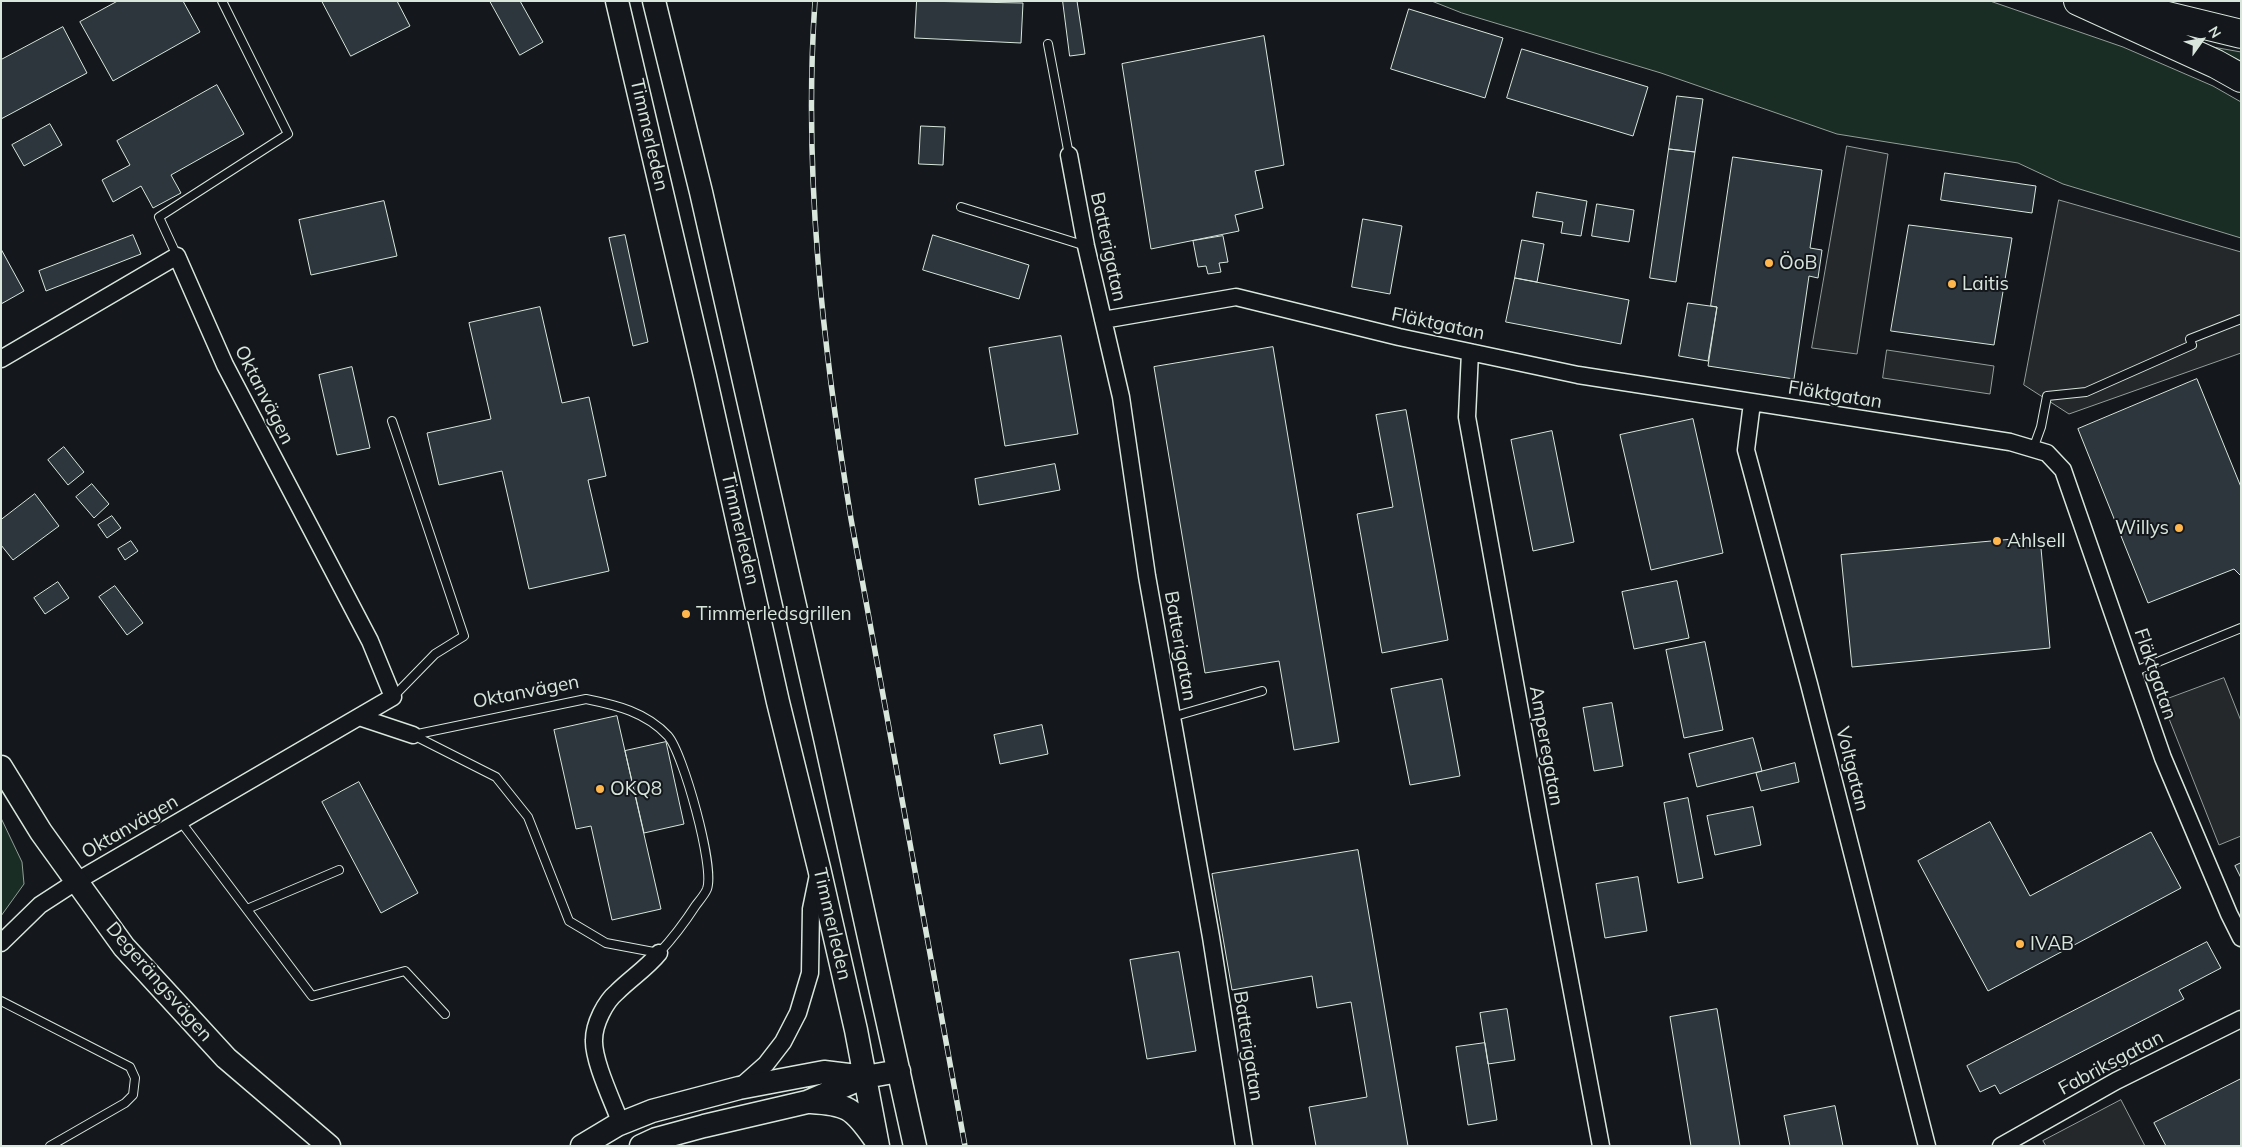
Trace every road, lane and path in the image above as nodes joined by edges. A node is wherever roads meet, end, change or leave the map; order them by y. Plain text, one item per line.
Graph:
1 (222, 1) edge
2 (617, 1) edge
3 (654, 1) edge
4 (2078, 1) edge
5 (2106, 1) edge
6 (2241, 34) edge
7 (1048, 44) dead end
8 (2241, 78) edge
9 (1069, 156) joint
10 (961, 207) dead end
11 (1086, 246) junction
12 (177, 256) junction
13 (2241, 319) edge
14 (1103, 320) junction
15 (1470, 352) junction
16 (1, 359) edge
17 (1752, 402) junction
18 (392, 421) dead end
19 (2032, 448) junction
20 (2241, 628) edge
21 (2133, 672) junction
22 (1262, 691) dead end
23 (393, 697) junction
24 (359, 717) junction
25 (1172, 717) junction
26 (413, 735) junction
27 (1, 767) edge
28 (181, 822) junction
29 (819, 868) junction
30 (339, 870) dead end
31 (77, 881) junction
32 (247, 909) junction
33 (2241, 938) edge
34 (1, 943) edge
35 (659, 953) junction
36 (1, 1001) edge
37 (445, 1014) dead end
38 (2241, 1019) edge
39 (899, 1072) junction
40 (865, 1077) junction
41 (738, 1088) junction
42 (807, 1102) junction
43 (621, 1124) junction
44 (877, 1143) edge
45 (50, 1146) edge
46 (329, 1146) edge
47 (582, 1146) edge
48 (641, 1146) edge
49 (915, 1146) edge
50 (1244, 1146) edge
51 (1602, 1146) edge
52 (1927, 1146) edge
53 (2001, 1146) edge

1 - 12 lane
2 - 29 main road, Timmerleden
3 - 39 main road, Timmerleden
4 - 8 highway
5 - 6 highway
7 - 9 lane
9 - 11 street, Batterigatan
10 - 11 lane
11 - 14 street, Batterigatan
12 - 16 street
12 - 23 street, Oktanvägen
13 - 19 lane
14 - 15 street, Fläktgatan
14 - 25 street, Batterigatan
15 - 17 street, Fläktgatan
15 - 51 street, Amperegatan
17 - 19 street, Fläktgatan
17 - 52 street, Voltgatan
18 - 23 lane
19 - 21 street, Fläktgatan
20 - 21 lane
21 - 33 street, Fläktgatan
22 - 25 lane
23 - 24 street, Oktanvägen
24 - 26 street
24 - 28 street, Oktanvägen
25 - 50 street, Batterigatan
26 - 35 lane
26 - 35 lane, Oktanvägen
27 - 31 main road, Degerängsvägen
28 - 31 street, Oktanvägen
28 - 32 lane
29 - 40 main road, Timmerleden
29 - 41 street
30 - 32 lane
31 - 34 street, Oktanvägen
31 - 46 main road, Degerängsvägen
32 - 37 lane
35 - 43 street, Oktanvägen
36 - 45 lane
38 - 53 street, Fabriksgatan
39 - 40 main road
39 - 49 main road, Timmerleden
40 - 41 main road
40 - 42 main road
40 - 44 main road, Timmerleden
41 - 43 main road
42 - 44 main road
42 - 48 main road
43 - 47 main road

